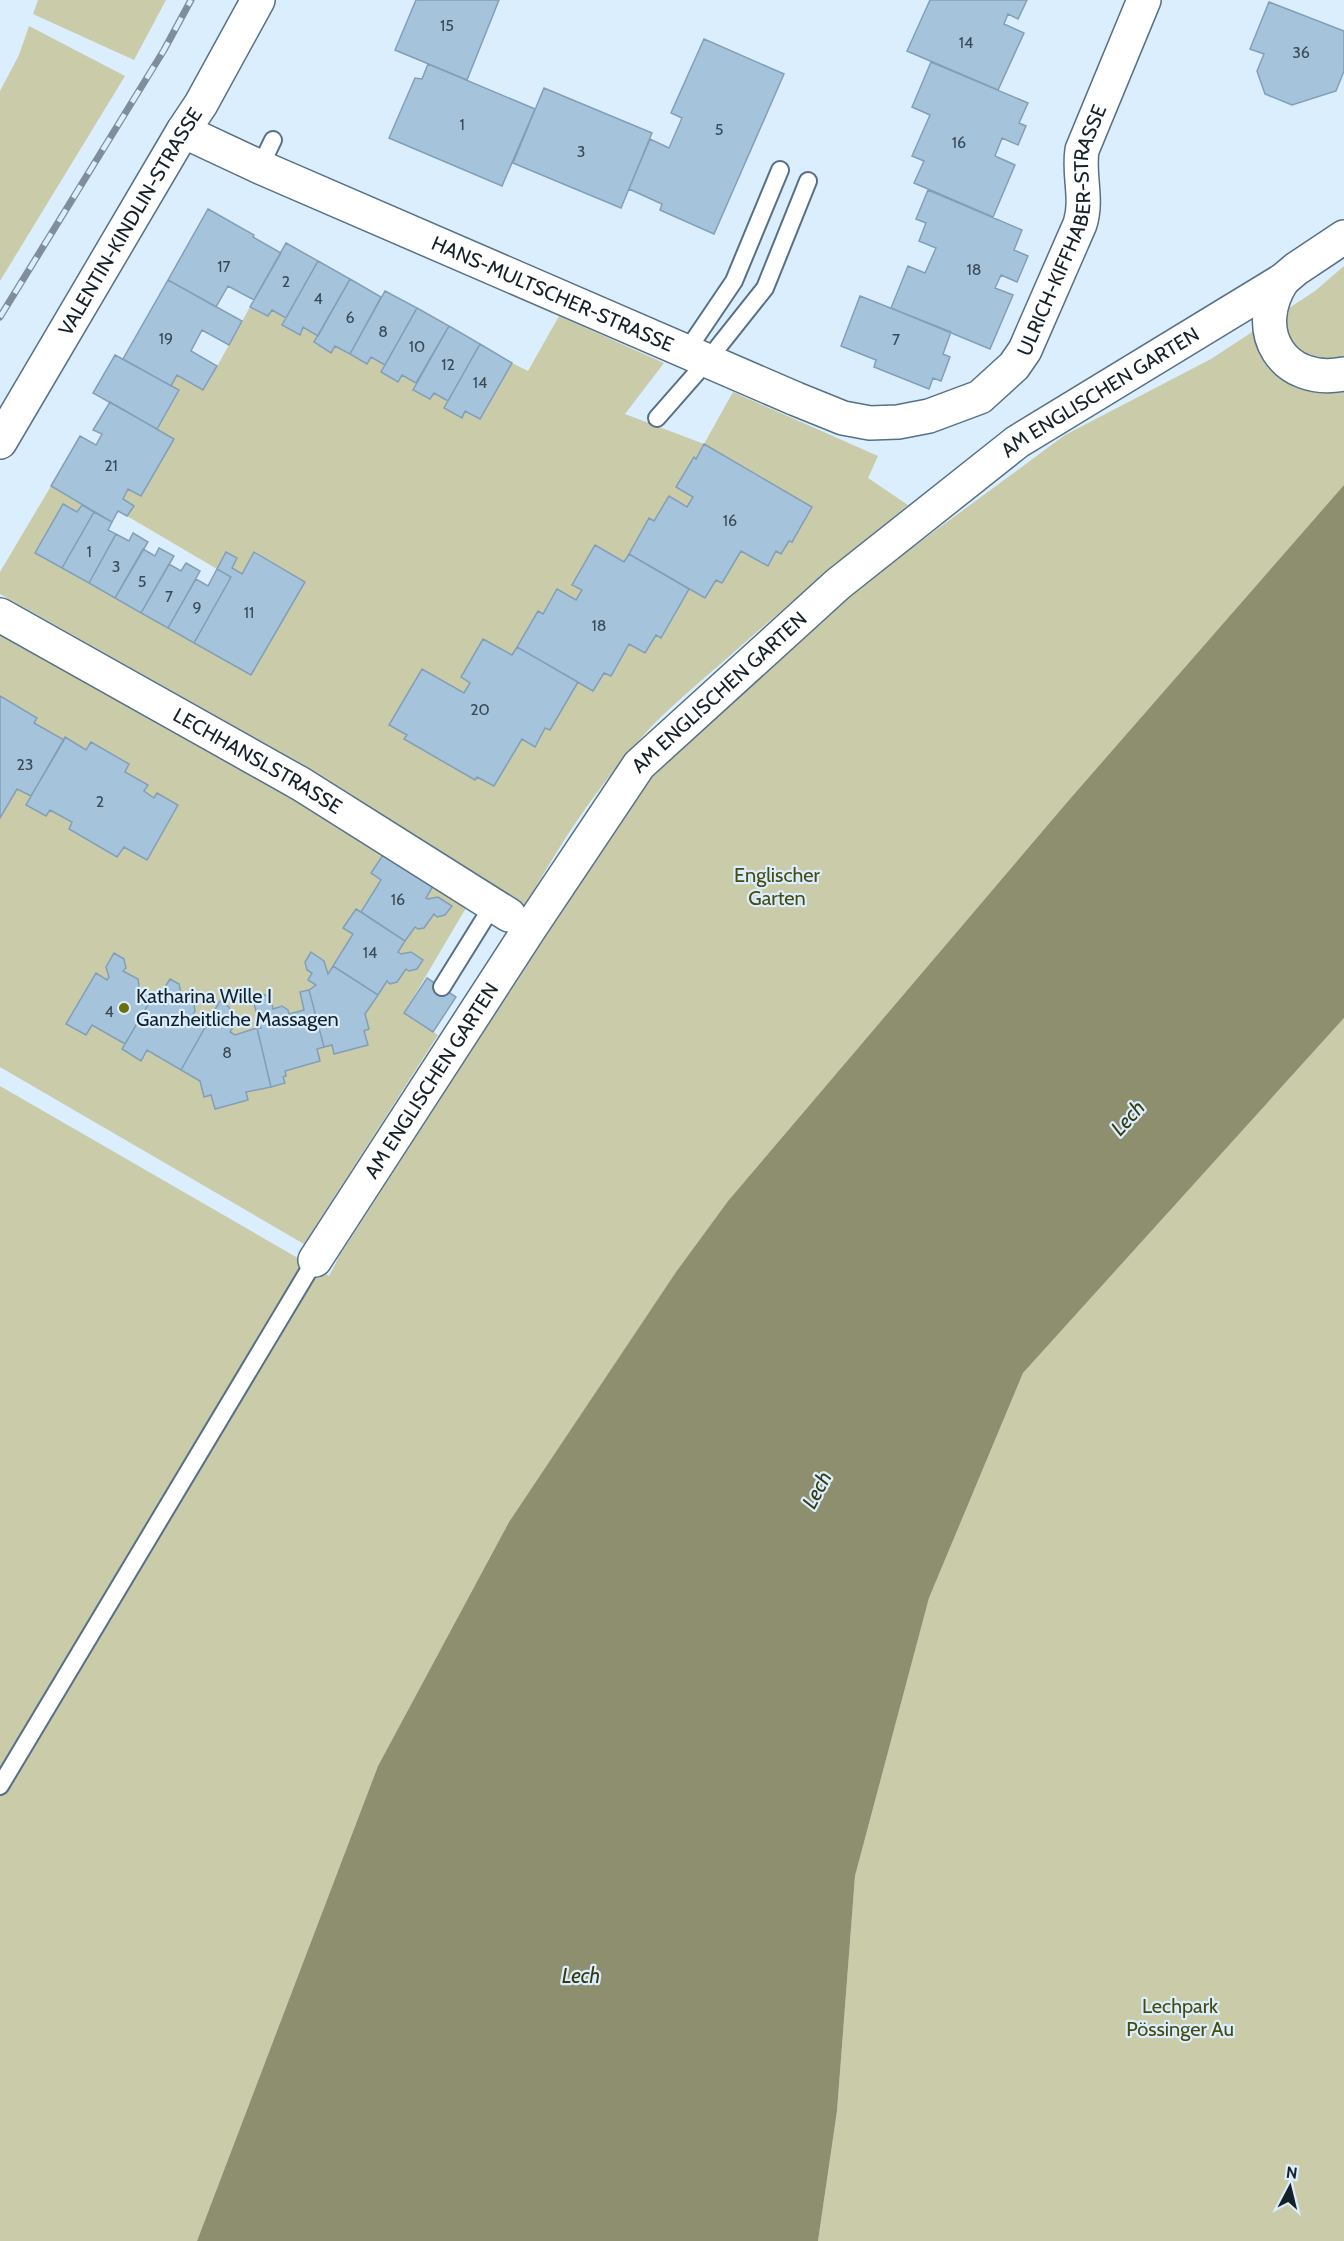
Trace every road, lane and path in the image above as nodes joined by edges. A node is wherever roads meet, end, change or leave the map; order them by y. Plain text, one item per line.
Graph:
1 (258, 0) edge
2 (1144, 0) edge
3 (183, 131) junction
4 (780, 170) dead end
5 (808, 181) dead end
6 (1344, 237) edge
7 (1328, 262) edge
8 (1284, 280) junction
9 (696, 357) junction
10 (1344, 374) edge
11 (928, 417) joint
12 (657, 418) dead end
13 (0, 442) edge
14 (0, 615) edge
15 (501, 910) joint
16 (441, 987) dead end
17 (315, 1260) joint
18 (0, 1786) edge

1 - 3 street, VALENTIN-KINDLIN-STRASSE
2 - 11 street, ULRICH-KIFFHABER-STRASSE
3 - 9 street, HANS-MULTSCHER-STRASSE
3 - 13 street, VALENTIN-KINDLIN-STRASSE
4 - 9 lane
5 - 9 lane
6 - 7 street, AM ENGLISCHEN GARTEN
7 - 8 street, AM ENGLISCHEN GARTEN
8 - 10 street, AM ENGLISCHEN GARTEN
8 - 17 street, AM ENGLISCHEN GARTEN
9 - 11 street, HANS-MULTSCHER-STRASSE
9 - 12 lane
14 - 15 street, LECHHANSLSTRASSE
15 - 16 lane
17 - 18 lane

